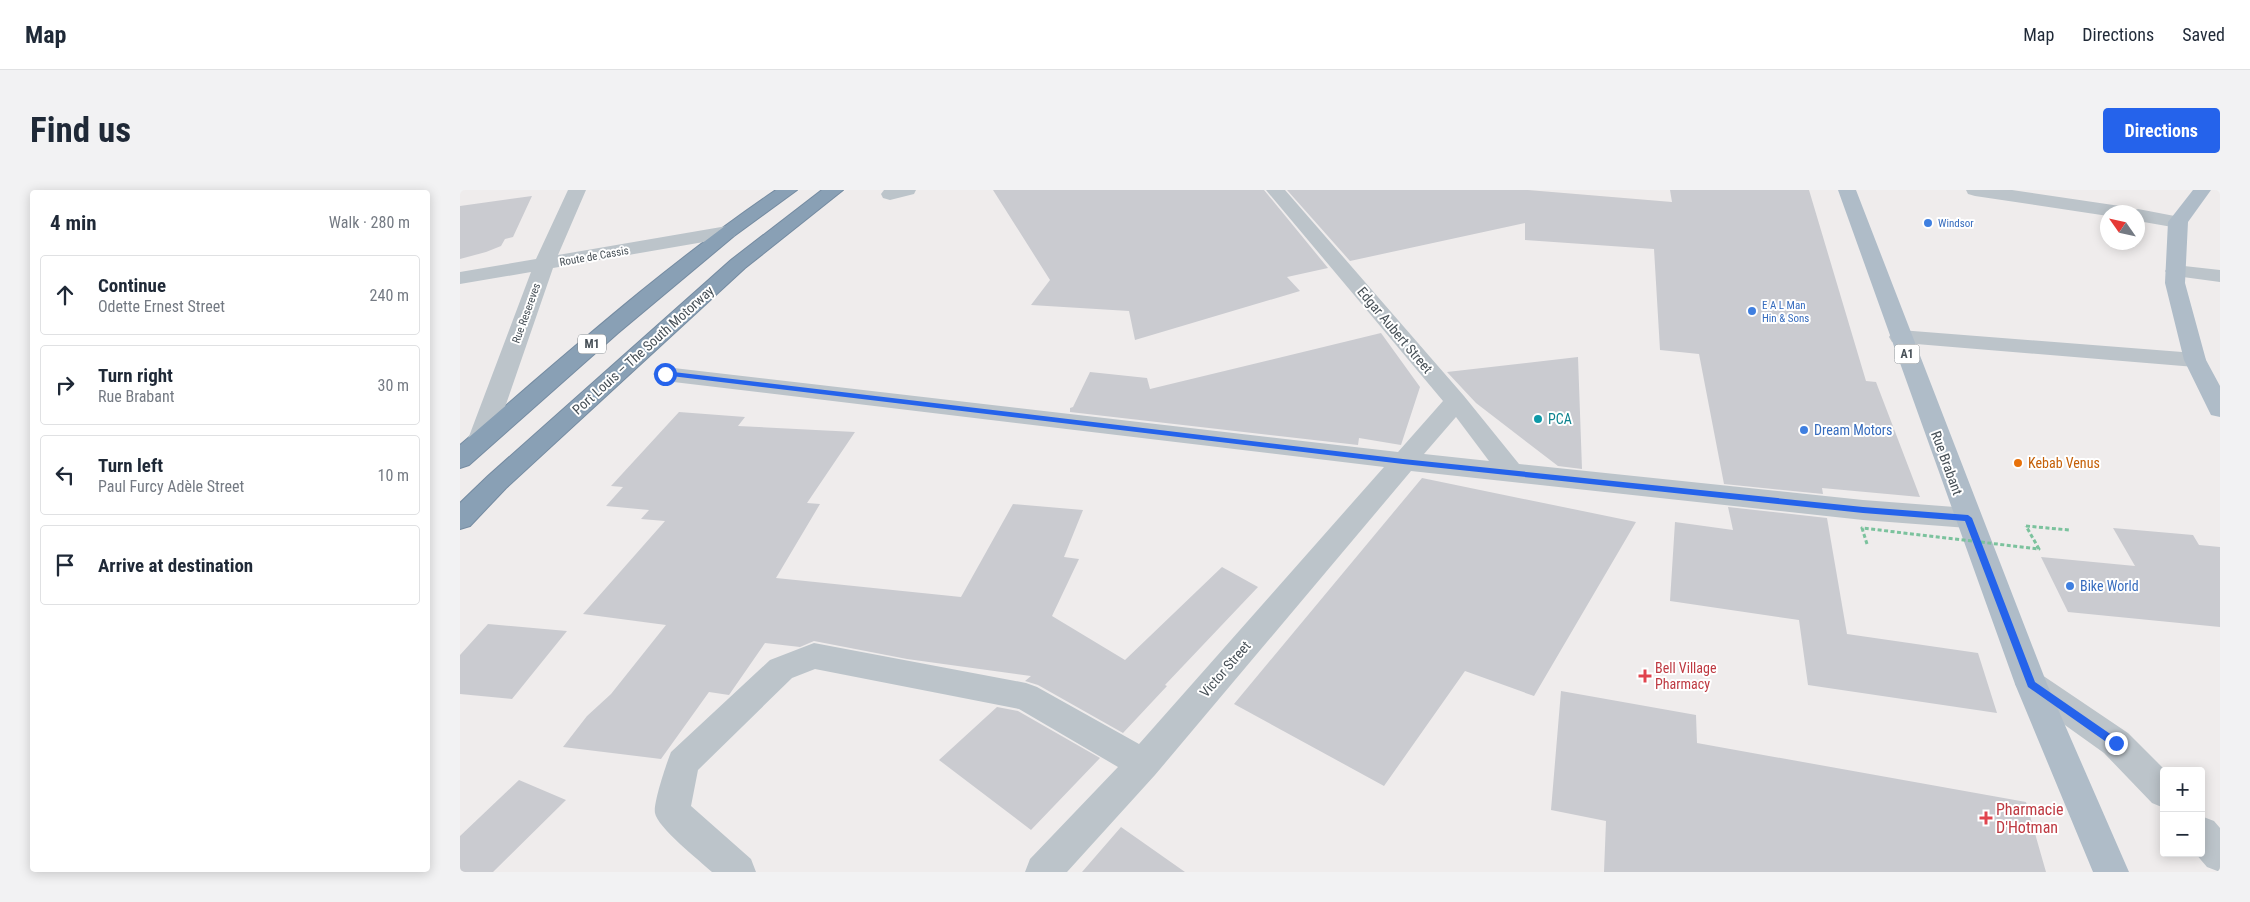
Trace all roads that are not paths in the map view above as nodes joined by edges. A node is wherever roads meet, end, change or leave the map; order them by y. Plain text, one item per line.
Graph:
1 (578, 190) edge
2 (788, 190) edge
3 (834, 190) edge
4 (1275, 190) edge
5 (1847, 190) edge
6 (1985, 190) edge
7 (2202, 190) edge
8 (2100, 209) edge
9 (2145, 216) edge
10 (2178, 222) junction
11 (727, 232) junction
12 (544, 264) junction
13 (2175, 271) junction
14 (2220, 276) edge
15 (460, 278) edge
16 (1900, 337) junction
17 (2195, 360) junction
18 (665, 374) dead end
19 (1456, 401) junction
20 (2220, 409) edge
21 (481, 439) junction
22 (460, 459) edge
23 (1403, 462) junction
24 (1511, 472) junction
25 (1968, 518) junction
26 (460, 519) edge
27 (2031, 684) junction
28 (1144, 764) junction
29 (2160, 788) edge
30 (2205, 838) edge
31 (2220, 855) edge
32 (738, 872) edge
33 (1043, 872) edge
34 (2111, 872) edge

1 - 12 street, Rue Resereves
2 - 11 highway, M1
3 - 26 highway, Port Louis – The South Motorway
4 - 19 street, Edgar Aubert Street
5 - 16 main road, Rue Brabant / A1
6 - 8 street
7 - 10 main road
9 - 10 street
10 - 13 main road
11 - 12 street, Route de Cassis
11 - 21 highway, M1
12 - 15 street, Route de Cassis
12 - 21 street, Rue Resereves
13 - 14 street
13 - 17 main road
16 - 17 street
16 - 25 main road, Rue Brabant / A1
17 - 20 main road
18 - 23 street
19 - 23 street, Victor Street
19 - 24 street, Edgar Aubert Street
21 - 22 highway, M1
23 - 24 street
23 - 28 street, Victor Street
24 - 25 street
25 - 27 main road, Rue Brabant / A1
27 - 29 street
27 - 34 main road, Rue Brabant / A1
28 - 32 street
28 - 33 street, Victor Street
30 - 31 street

